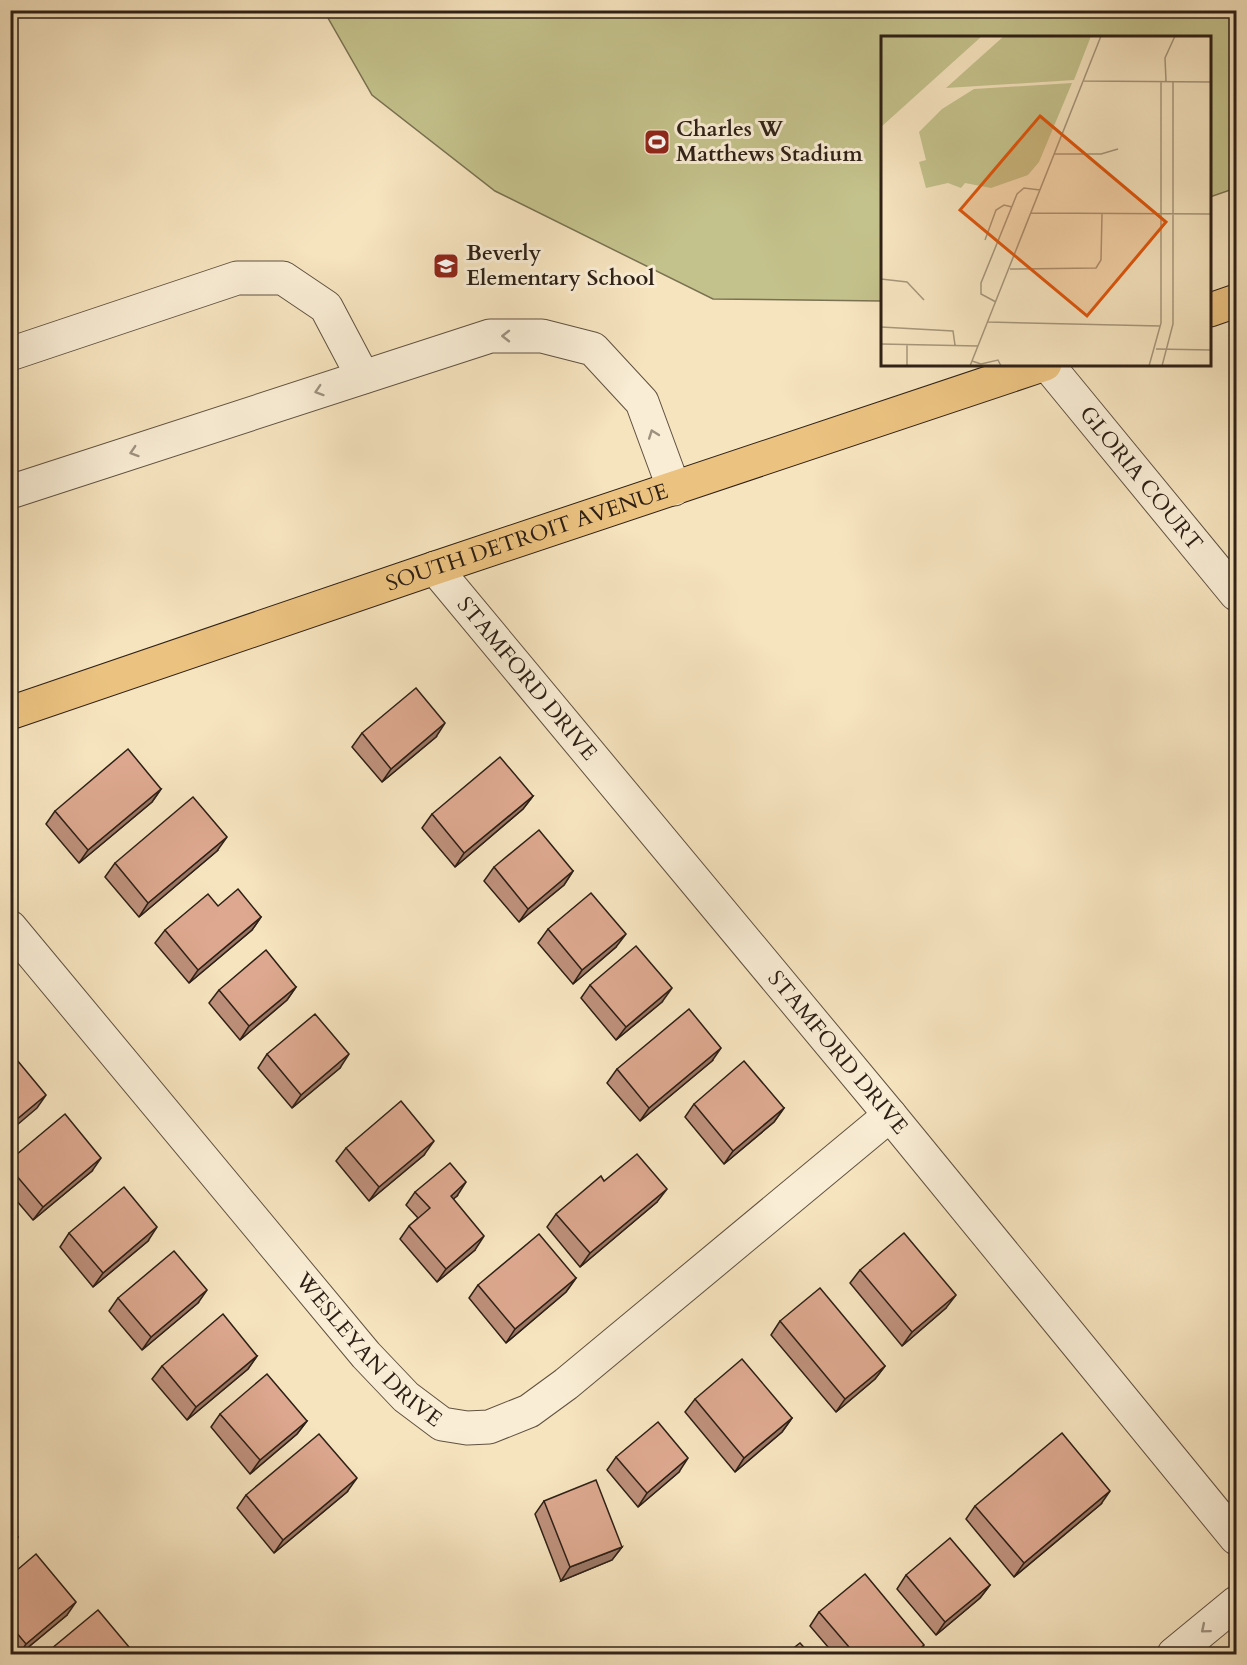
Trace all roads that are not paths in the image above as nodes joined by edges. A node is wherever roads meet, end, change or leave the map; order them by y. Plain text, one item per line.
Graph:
1 (1236, 301) edge
2 (1211, 309) edge
3 (10, 354) edge
4 (1040, 366) edge
5 (1048, 366) edge
6 (363, 377) junction
7 (674, 489) junction
8 (10, 492) edge
9 (435, 568) junction
10 (1236, 594) edge
11 (10, 713) edge
12 (10, 927) edge
13 (890, 1115) junction
14 (1236, 1538) edge
15 (1236, 1603) edge
16 (1174, 1654) edge

1 - 2 main road
3 - 6 street
4 - 7 main road, SOUTH DETROIT AVENUE
5 - 10 street, GLORIA COURT
7 -> 6 street
6 -> 8 street
7 - 9 main road, SOUTH DETROIT AVENUE
9 - 11 main road, SOUTH DETROIT AVENUE
9 - 13 street, STAMFORD DRIVE
12 - 13 street, WESLEYAN DRIVE
13 - 14 street, STAMFORD DRIVE
15 -> 16 street

